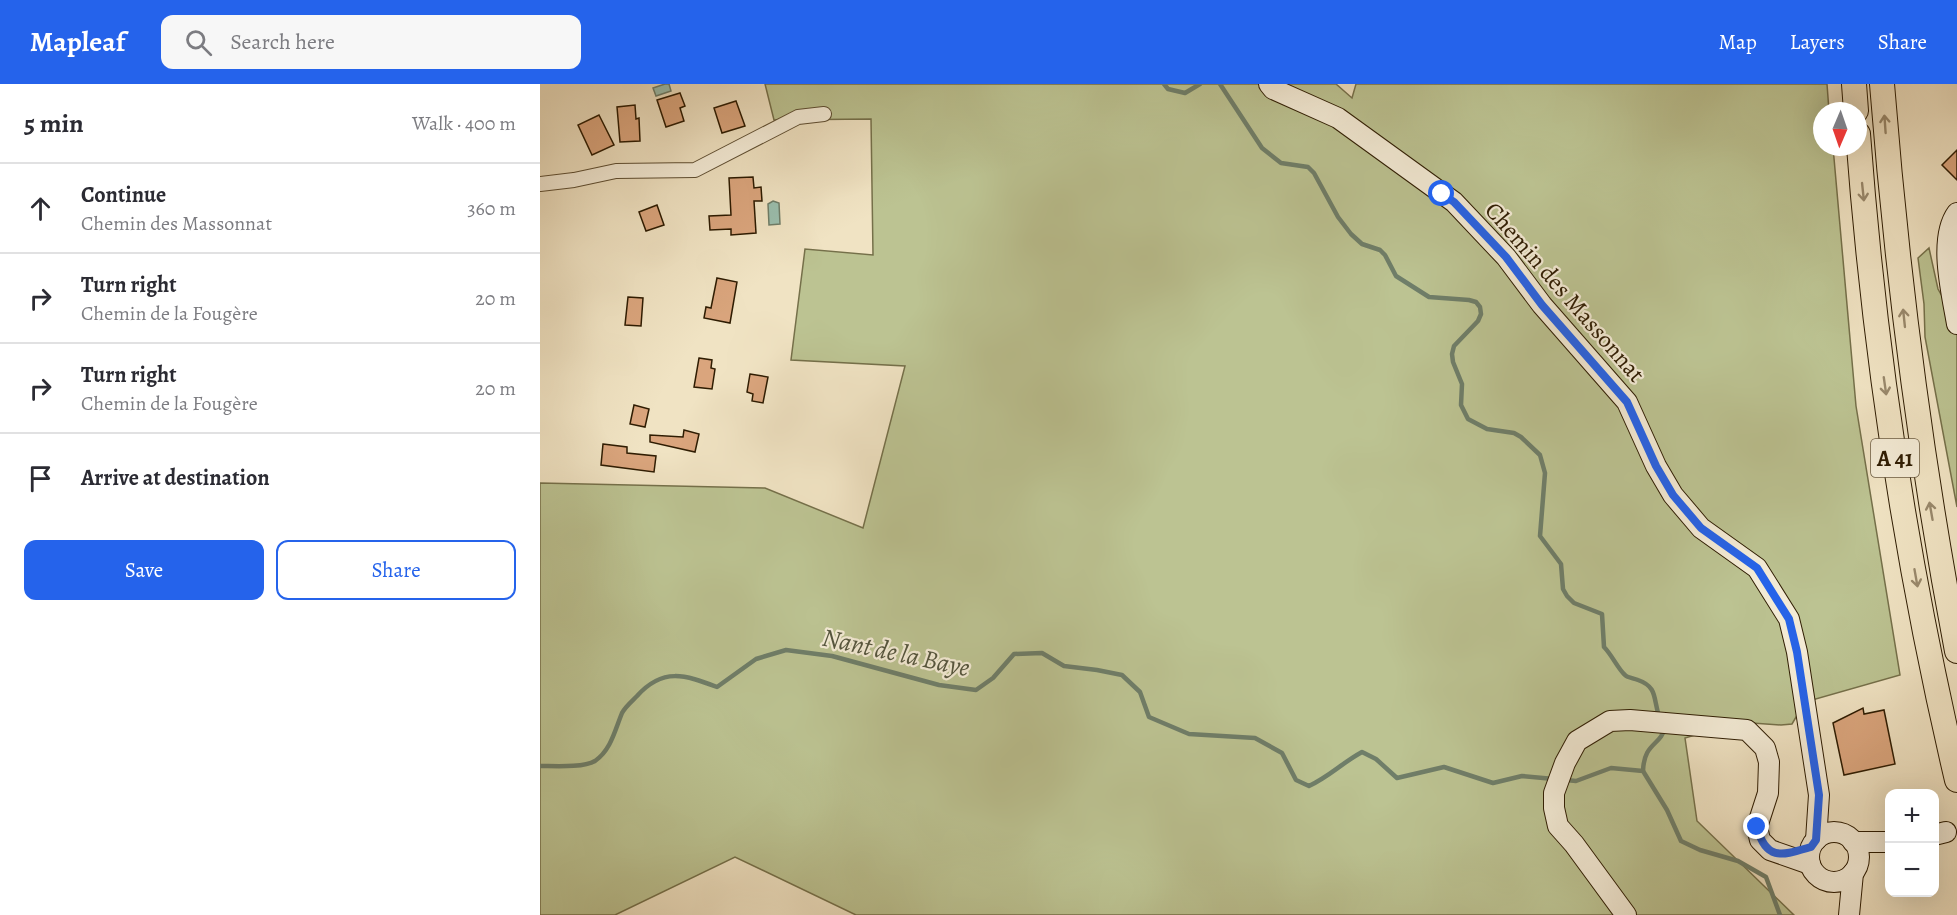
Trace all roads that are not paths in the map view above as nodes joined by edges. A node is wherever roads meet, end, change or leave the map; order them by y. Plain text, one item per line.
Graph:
1 (1269, 84) edge
2 (1854, 84) edge
3 (1882, 84) edge
4 (1855, 102) edge
5 (824, 114) dead end
6 (1860, 156) edge
7 (540, 184) edge
8 (1957, 213) edge
9 (1957, 324) edge
10 (1957, 651) edge
11 (1957, 780) edge
12 (1819, 795) junction
13 (1847, 838) junction
14 (1885, 842) edge
15 (1885, 850) edge
16 (1812, 851) junction
17 (1855, 868) junction
18 (1826, 881) junction
19 (1626, 915) edge
20 (1848, 915) edge

1 - 12 street, Chemin des Massonnat
2 - 4 highway
10 -> 3 highway, A 41
5 - 7 street
6 -> 11 highway, A 41
8 - 9 street
12 - 13 street, Chemin des Massonnat
12 - 16 street, Chemin des Massonnat
13 - 14 street
13 - 16 street
13 - 17 street
15 - 17 street
16 - 18 street
16 - 19 street
17 - 18 street
17 - 20 street
18 - 20 street

